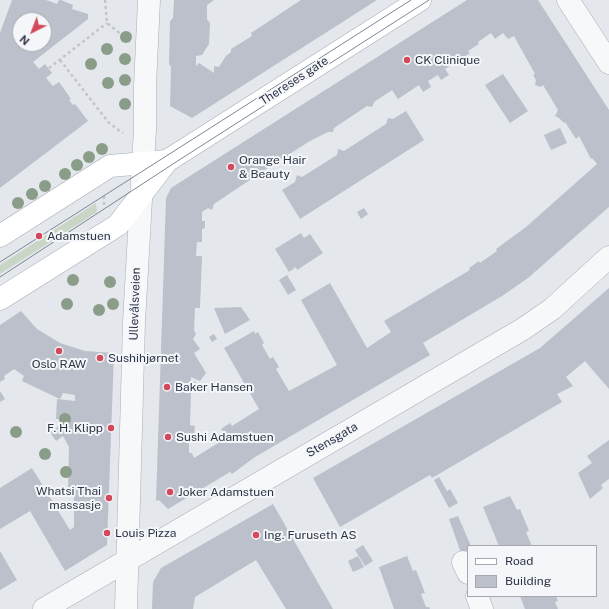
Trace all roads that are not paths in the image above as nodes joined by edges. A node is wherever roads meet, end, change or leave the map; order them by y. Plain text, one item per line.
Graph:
1 (149, 0) edge
2 (420, 0) edge
3 (568, 0) edge
4 (609, 63) edge
5 (167, 161) junction
6 (143, 163) junction
7 (141, 197) junction
8 (0, 236) edge
9 (609, 257) edge
10 (0, 299) edge
11 (128, 559) junction
12 (477, 597) edge
13 (44, 609) edge
14 (126, 609) edge
15 (482, 609) edge

1 - 6 street, Ullevålsveien
2 - 5 main road, Thereses gate
3 - 4 street
5 - 6 main road, Thereses gate
5 - 7 main road, Thereses gate
6 - 7 street, Ullevålsveien
6 - 8 main road, Thereses gate
7 - 10 main road, Thereses gate
7 - 11 street, Ullevålsveien
9 - 11 street, Stensgata
11 - 13 street, Stensgata
11 - 14 street, Ullevålsveien
12 - 15 street

